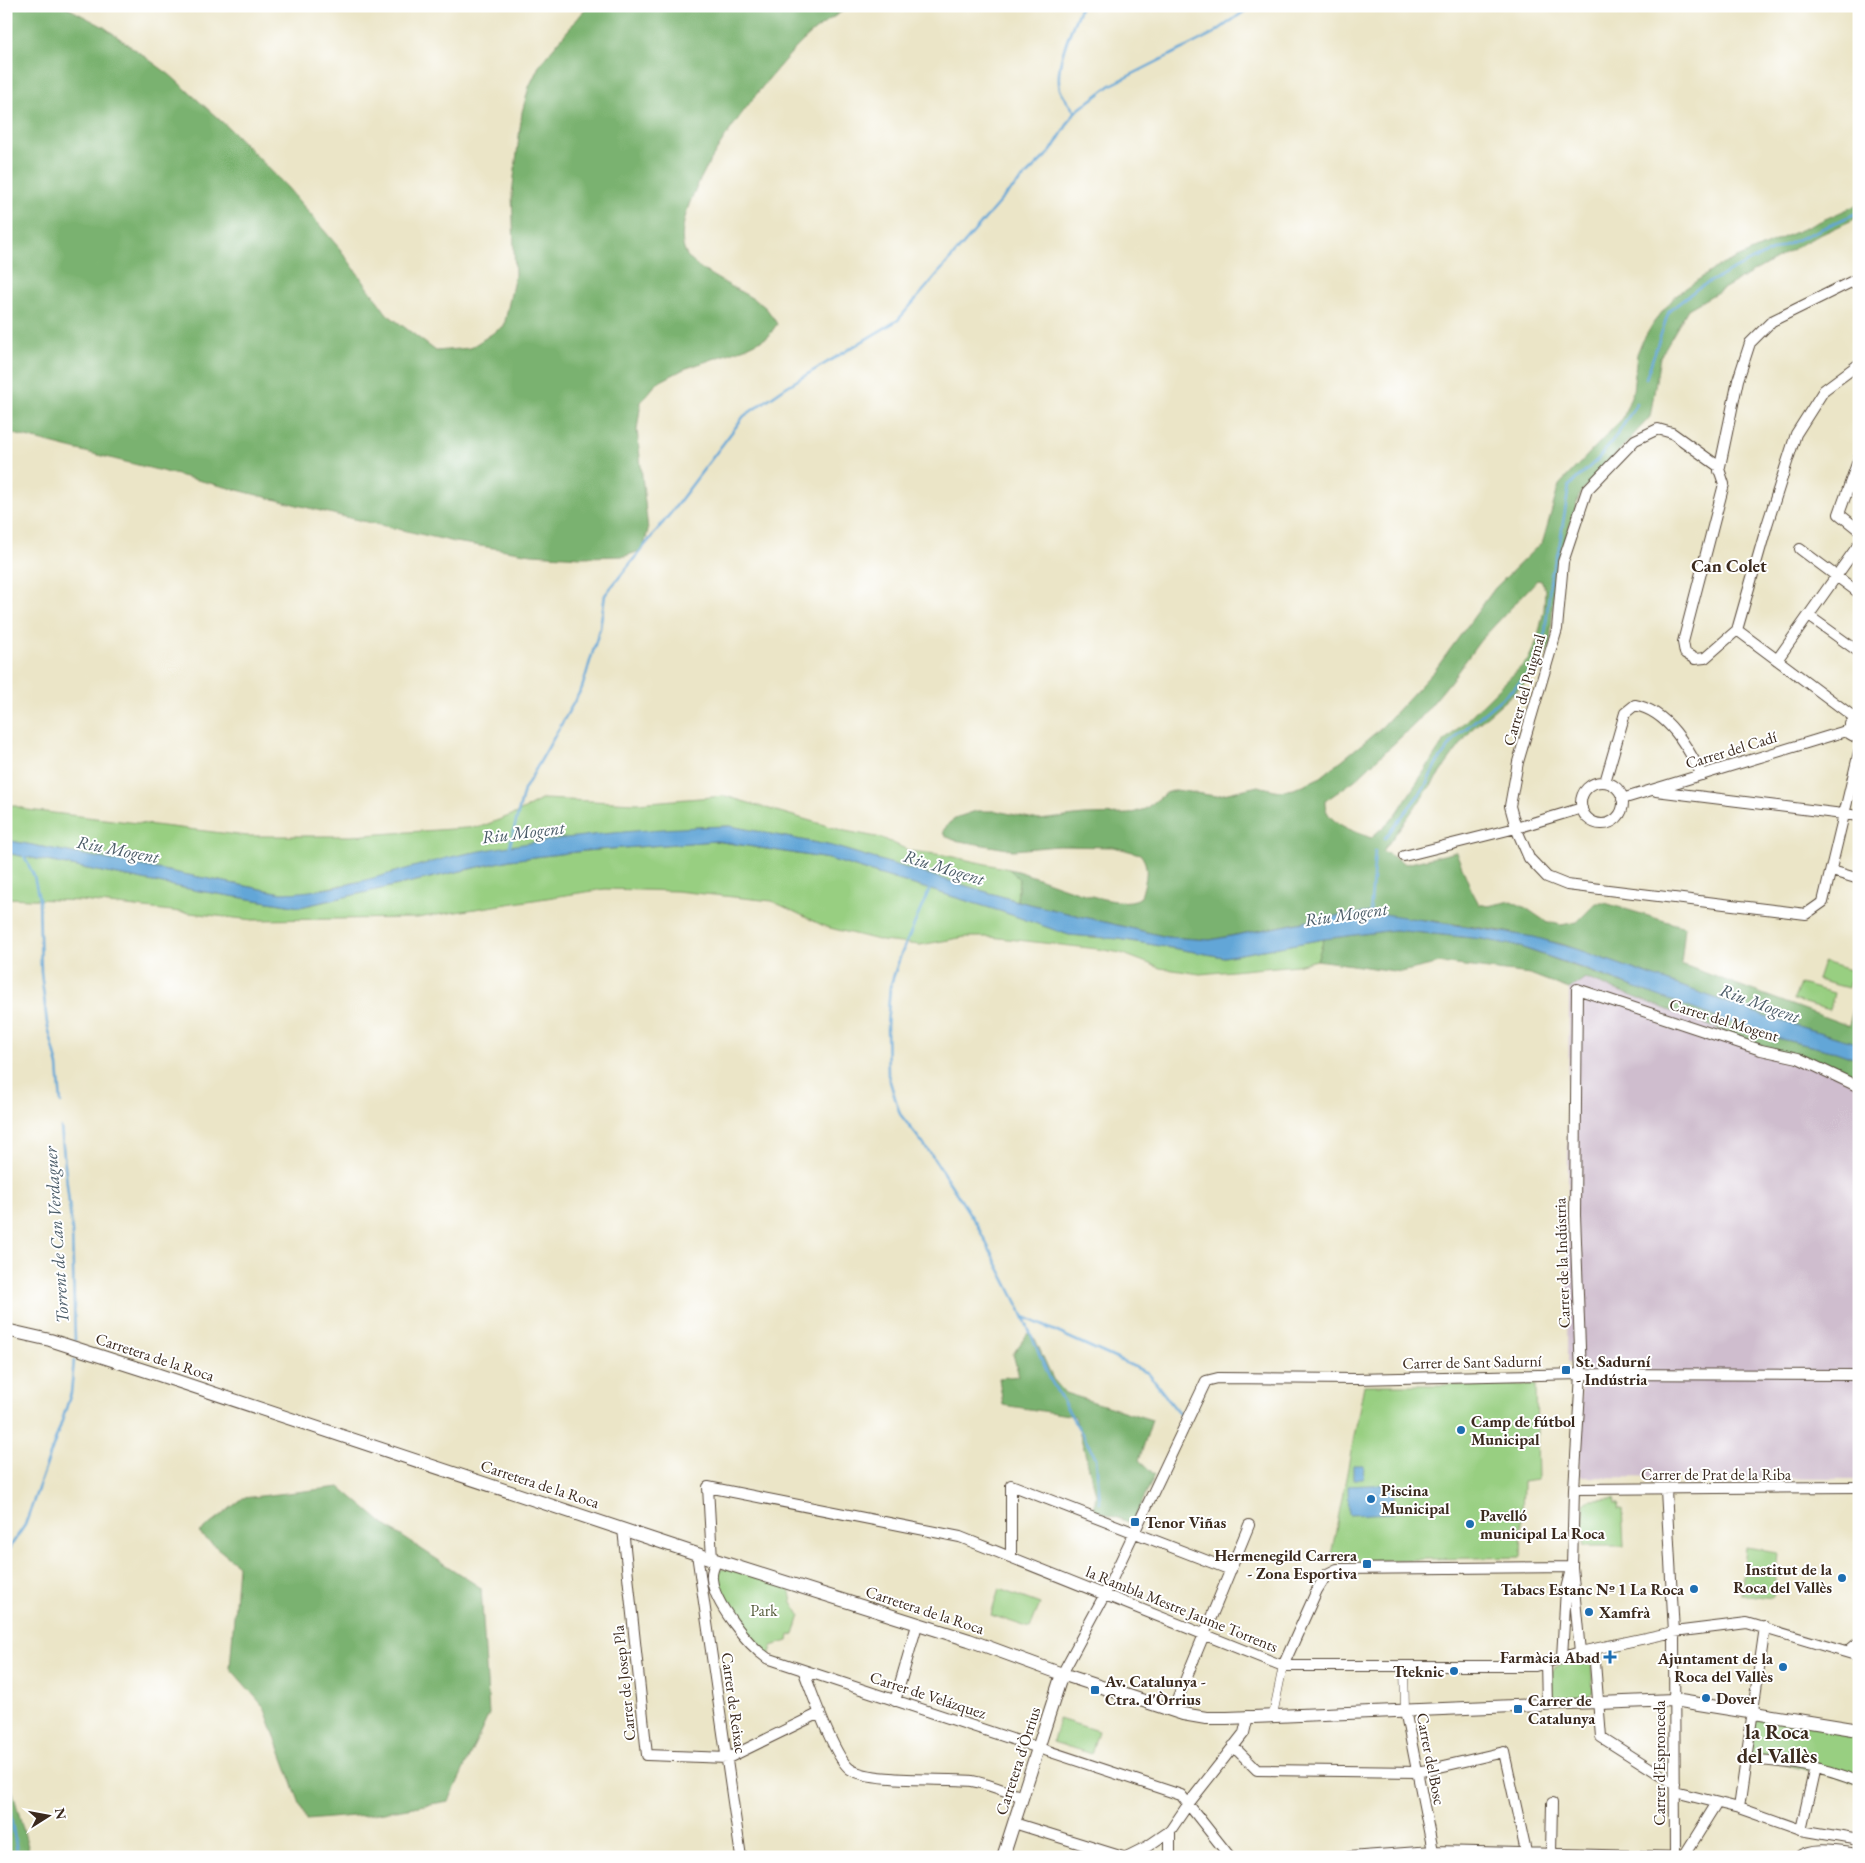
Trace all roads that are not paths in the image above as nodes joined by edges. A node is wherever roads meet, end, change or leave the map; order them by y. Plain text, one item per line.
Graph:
1 (1859, 278) edge
2 (1859, 364) edge
3 (1858, 460) edge
4 (1719, 471) junction
5 (1859, 530) edge
6 (1859, 544) edge
7 (1800, 549) dead end
8 (1837, 577) junction
9 (1859, 593) edge
10 (1809, 616) junction
11 (1737, 630) junction
12 (1859, 652) edge
13 (1777, 660) junction
14 (1857, 718) edge
15 (1849, 730) junction
16 (1859, 739) edge
17 (1859, 752) edge
18 (1702, 775) junction
19 (1604, 782) junction
20 (1652, 790) junction
21 (1622, 799) junction
22 (1582, 808) junction
23 (1845, 814) junction
24 (1859, 816) edge
25 (1516, 828) junction
26 (1404, 856) dead end
27 (1832, 871) junction
28 (1859, 879) edge
29 (1577, 989) joint
30 (1859, 1086) edge
31 (6, 1330) edge
32 (1581, 1374) junction
33 (1859, 1375) edge
34 (708, 1487) joint
35 (1859, 1487) edge
36 (1574, 1489) junction
37 (1666, 1490) junction
38 (1249, 1525) dead end
39 (623, 1528) junction
40 (1134, 1533) junction
41 (697, 1554) junction
42 (1011, 1557) junction
43 (714, 1560) junction
44 (1572, 1567) junction
45 (1231, 1570) junction
46 (1105, 1594) junction
47 (718, 1598) junction
48 (704, 1602) junction
49 (917, 1625) junction
50 (1765, 1627) junction
51 (1674, 1632) junction
52 (1204, 1634) junction
53 (1859, 1642) edge
54 (1594, 1650) junction
55 (1580, 1652) junction
56 (1847, 1652) junction
57 (1859, 1656) edge
58 (1562, 1657) junction
59 (1546, 1662) junction
60 (1283, 1666) junction
61 (1404, 1666) junction
62 (804, 1672) junction
63 (1062, 1674) junction
64 (1674, 1700) junction
65 (895, 1701) junction
66 (1600, 1703) junction
67 (1543, 1705) junction
68 (1173, 1710) junction
69 (1405, 1710) junction
70 (820, 1712) junction
71 (1752, 1712) junction
72 (1272, 1715) junction
73 (1248, 1716) junction
74 (1859, 1730) edge
75 (1234, 1746) junction
76 (1040, 1747) junction
77 (728, 1758) junction
78 (1745, 1759) junction
79 (1815, 1767) junction
80 (1418, 1772) junction
81 (1859, 1782) edge
82 (1675, 1788) junction
83 (1023, 1797) junction
84 (1188, 1803) junction
85 (1552, 1803) dead end
86 (1717, 1803) junction
87 (1739, 1808) junction
88 (1014, 1823) junction
89 (1801, 1830) junction
90 (1170, 1831) junction
91 (1859, 1840) edge
92 (1526, 1852) junction
93 (1551, 1853) junction
94 (1434, 1854) edge
95 (1859, 1854) edge
96 (1587, 1855) edge
97 (1679, 1856) edge
98 (741, 1857) edge
99 (1003, 1857) edge
100 (1124, 1857) edge
101 (1170, 1857) edge
102 (1230, 1857) edge
103 (1349, 1857) edge
104 (1799, 1857) edge

1 - 4 street
2 - 11 street
3 - 5 street
4 - 11 street
4 - 25 street, Carrer del Puigmal
6 - 8 street
7 - 8 street
8 - 9 street
8 - 10 street
10 - 12 street
10 - 13 street
11 - 13 street
13 - 14 street
14 - 15 street
15 - 16 street
15 - 18 street, Carrer del Cadí
17 - 23 street, Carrer del Puigmal
18 - 19 street
18 - 20 street, Carrer del Cadí
19 - 21 street
19 - 22 street
20 - 21 street, Carrer del Cadí
20 - 23 street
21 - 22 street
22 - 25 street
23 - 24 street
23 - 27 street, Carrer del Puigmal
25 - 26 street
25 - 27 street, Carrer del Puigmal
27 - 28 street
29 - 30 street, Carrer del Mogent
29 - 32 street, Carrer de la Indústria
31 - 39 street, Carretera de la Roca
32 - 33 street, Carrer de Sant Sadurní
32 - 36 street, Carrer de la Indústria
32 - 40 street, Carrer de Sant Sadurní
34 - 42 street, la Rambla Mestre Jaume Torrents
34 - 43 street, Carrer de Velázquez
35 - 37 street, Carrer de Prat de la Riba
36 - 37 street, Carrer de Prat de la Riba
36 - 44 street, Carrer de la Indústria
37 - 51 street, Carrer d'Espronceda
38 - 45 street
39 - 41 street, Carretera de la Roca
39 - 77 street, Carrer de Josep Pla
40 - 42 street
40 - 45 street
40 - 46 street
41 - 43 street, Carretera de la Roca
41 - 48 street, Carrer de Reixac
42 - 46 street, la Rambla Mestre Jaume Torrents
43 - 47 street, Carrer de Velázquez
43 - 49 street, Carretera de la Roca
44 - 55 street, Carrer de la Indústria
44 - 58 street, Carrer de la Indústria
44 - 60 street
45 - 52 street
46 - 52 street, la Rambla Mestre Jaume Torrents
46 - 63 street
47 - 48 street
47 - 62 street, Carrer de Velázquez
48 - 77 street, Carrer de Reixac
49 - 63 street, Carretera de la Roca
49 - 65 street
50 - 51 street, la Rambla Mestre Jaume Torrents
50 - 56 street, la Rambla Mestre Jaume Torrents
50 - 71 street
51 - 54 street, la Rambla Mestre Jaume Torrents
51 - 64 street, Carrer d'Espronceda
52 - 60 street, la Rambla Mestre Jaume Torrents
52 - 68 street
53 - 56 street
54 - 55 street, la Rambla Mestre Jaume Torrents
54 - 66 street
55 - 58 street, la Rambla Mestre Jaume Torrents
56 - 57 street, la Rambla Mestre Jaume Torrents
58 - 59 street, la Rambla Mestre Jaume Torrents
59 - 61 street, la Rambla Mestre Jaume Torrents
59 - 67 street
60 - 61 street, la Rambla Mestre Jaume Torrents
60 - 72 street
61 - 69 street, Carrer del Bosc
62 - 65 street, Carrer de Velázquez
62 - 70 street
63 - 68 street, Carretera de la Roca
63 - 76 street, Carretera d'Òrrius
64 - 66 street
64 - 71 street
64 - 82 street, Carrer d'Espronceda
65 - 76 street, Carrer de Velázquez
66 - 67 street
66 - 82 street
67 - 69 street
68 - 73 street
69 - 72 street
69 - 80 street, Carrer del Bosc
70 - 77 street
70 - 83 street
71 - 74 street
71 - 78 street
72 - 73 street
73 - 75 street
75 - 80 street
75 - 84 street
76 - 83 street, Carretera d'Òrrius
76 - 84 street, Carrer de Velázquez
77 - 98 street, Carrer de Reixac
78 - 79 street
78 - 87 street
79 - 81 street
79 - 89 street
80 - 92 street
80 - 94 street, Carrer del Bosc
82 - 86 street
82 - 97 street, Carrer d'Espronceda
83 - 88 street, Carretera d'Òrrius
84 - 90 street
84 - 102 street
85 - 93 street
86 - 87 street
86 - 97 street
87 - 89 street
88 - 99 street, Carretera d'Òrrius
88 - 100 street
89 - 91 street
90 - 100 street
90 - 101 street
92 - 93 street
92 - 94 street
93 - 96 street
94 - 103 street
95 - 104 street
96 - 97 street

